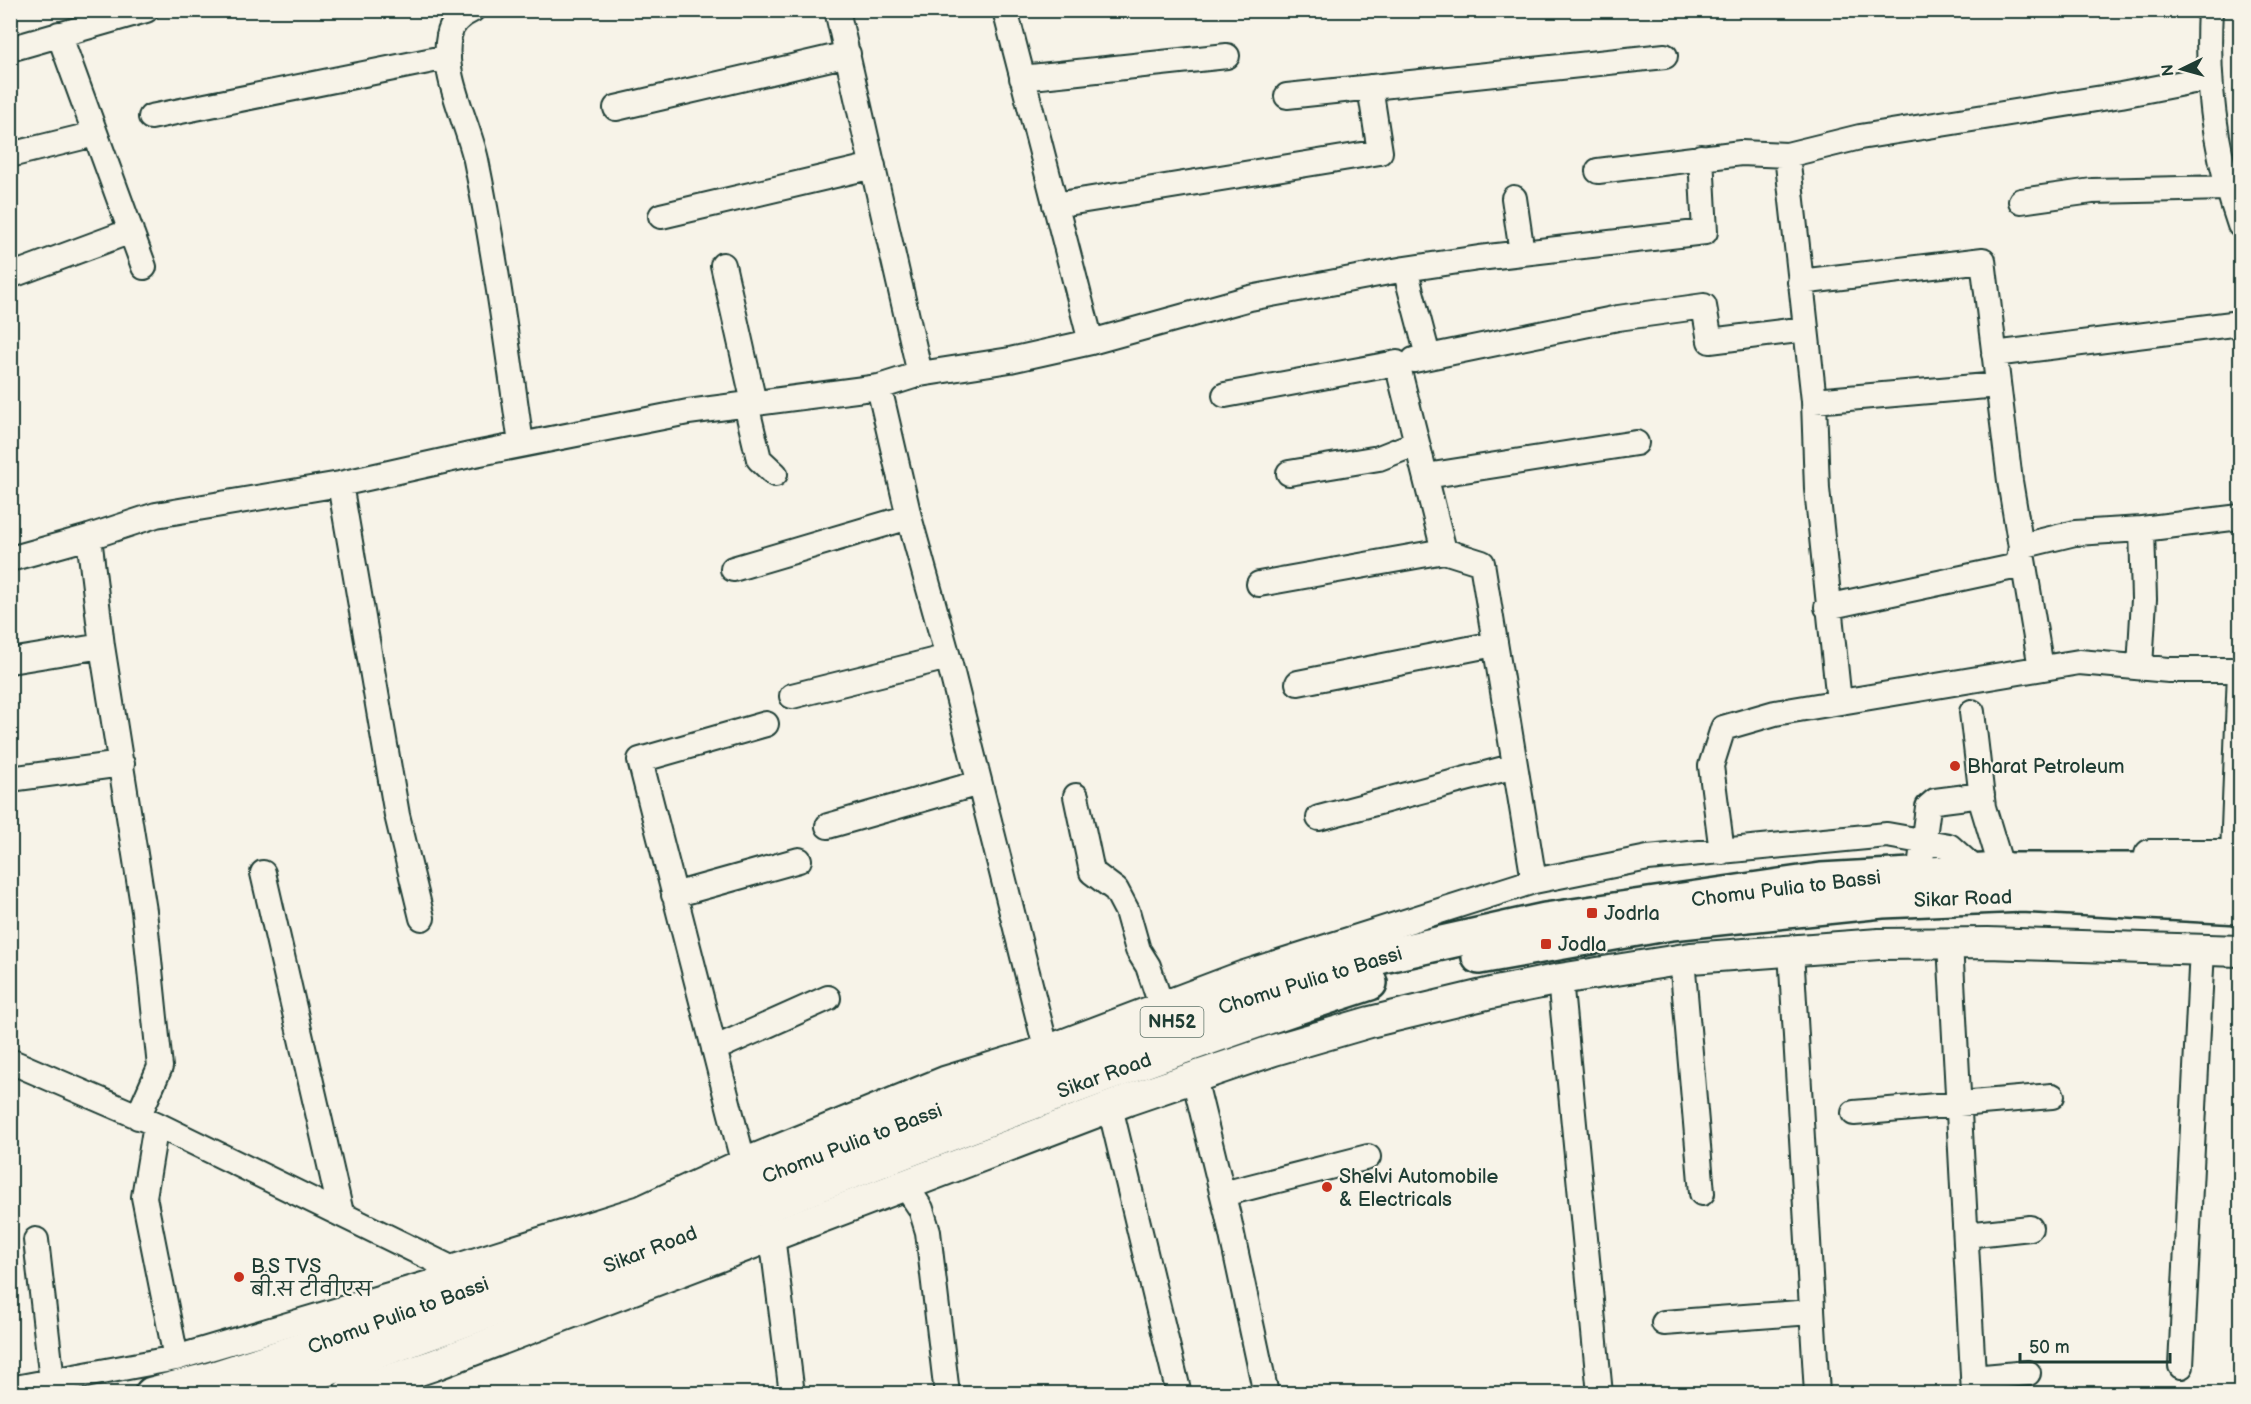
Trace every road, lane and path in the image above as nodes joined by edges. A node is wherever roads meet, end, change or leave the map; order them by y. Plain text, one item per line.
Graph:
1 (147, 10) edge
2 (472, 10) edge
3 (837, 10) edge
4 (1005, 10) edge
5 (2210, 10) edge
6 (59, 34) junction
7 (10, 49) edge
8 (848, 54) junction
9 (1227, 56) dead end
10 (1665, 56) dead end
11 (448, 57) junction
12 (1022, 78) junction
13 (2209, 78) junction
14 (1370, 87) junction
15 (1287, 96) dead end
16 (616, 108) dead end
17 (151, 117) dead end
18 (95, 134) junction
19 (2231, 153) edge
20 (10, 155) edge
21 (1787, 155) junction
22 (1701, 157) junction
23 (873, 166) junction
24 (1598, 171) dead end
25 (2227, 188) junction
26 (1514, 198) dead end
27 (2021, 201) dead end
28 (1055, 205) junction
29 (661, 216) dead end
30 (2241, 225) edge
31 (130, 231) junction
32 (1522, 253) junction
33 (723, 265) dead end
34 (144, 267) dead end
35 (1405, 269) junction
36 (10, 276) edge
37 (1800, 282) junction
38 (2241, 323) edge
39 (1806, 329) junction
40 (1091, 342) junction
41 (1994, 354) junction
42 (1428, 357) junction
43 (1397, 363) junction
44 (920, 374) junction
45 (1998, 385) junction
46 (879, 387) junction
47 (1225, 395) dead end
48 (1814, 400) junction
49 (750, 404) junction
50 (1417, 443) junction
51 (1636, 443) dead end
52 (521, 444) junction
53 (1289, 473) dead end
54 (775, 474) dead end
55 (1426, 476) junction
56 (340, 484) junction
57 (909, 517) junction
58 (2241, 517) edge
59 (2142, 529) junction
60 (89, 537) junction
61 (2021, 546) junction
62 (1444, 550) junction
63 (10, 559) edge
64 (733, 569) dead end
65 (1259, 584) dead end
66 (1827, 607) junction
67 (1494, 644) junction
68 (102, 646) junction
69 (948, 657) junction
70 (10, 661) edge
71 (2041, 668) junction
72 (2140, 668) junction
73 (2240, 670) edge
74 (1298, 683) dead end
75 (792, 696) dead end
76 (1839, 702) junction
77 (1972, 712) dead end
78 (766, 724) dead end
79 (122, 764) junction
80 (1515, 766) junction
81 (10, 779) edge
82 (979, 783) junction
83 (1982, 795) junction
84 (1076, 796) dead end
85 (1319, 818) dead end
86 (828, 826) dead end
87 (1922, 841) junction
88 (1722, 852) junction
89 (799, 860) dead end
90 (2238, 862) edge
91 (1990, 871) junction
92 (264, 873) dead end
93 (1919, 874) junction
94 (1534, 881) junction
95 (674, 895) junction
96 (2241, 907) edge
97 (422, 918) dead end
98 (1950, 943) junction
99 (2202, 949) junction
100 (1791, 951) junction
101 (2241, 951) edge
102 (1682, 959) junction
103 (1560, 979) junction
104 (828, 998) dead end
105 (1161, 1005) junction
106 (1046, 1048) junction
107 (714, 1049) junction
108 (10, 1061) edge
109 (1194, 1078) junction
110 (2052, 1096) dead end
111 (1959, 1104) junction
112 (1110, 1107) junction
113 (1854, 1113) dead end
114 (147, 1120) junction
115 (1368, 1157) dead end
116 (742, 1161) junction
117 (905, 1185) junction
118 (1702, 1193) dead end
119 (1223, 1194) junction
120 (341, 1213) junction
121 (2030, 1228) dead end
122 (1966, 1235) junction
123 (772, 1236) junction
124 (36, 1240) dead end
125 (452, 1268) junction
126 (1812, 1312) junction
127 (1664, 1323) dead end
128 (176, 1358) junction
129 (2181, 1366) dead end
130 (2028, 1373) dead end
131 (52, 1381) junction
132 (1974, 1385) edge
133 (10, 1389) edge
134 (152, 1394) edge
135 (254, 1394) edge
136 (348, 1394) edge
137 (792, 1394) edge
138 (947, 1394) edge
139 (1179, 1394) edge
140 (1266, 1394) edge
141 (1600, 1394) edge
142 (1817, 1394) edge

1 - 6 street
2 - 11 street
3 - 8 street
4 - 12 street
5 - 13 street
6 - 7 street
6 - 18 street
8 - 16 street
8 - 23 street
9 - 12 street
10 - 14 street
11 - 17 street
11 - 52 street
12 - 28 street
13 - 19 street
13 - 21 street
14 - 15 street
14 - 28 street
18 - 20 street
18 - 31 street
19 - 25 street
21 - 22 street
21 - 37 street
22 - 24 street
22 - 32 street
23 - 29 street
23 - 44 street
25 - 27 street
25 - 30 street
26 - 32 street
28 - 40 street
31 - 34 street
31 - 36 street
32 - 35 street
33 - 49 street
35 - 40 street
35 - 42 street
37 - 39 street
37 - 41 street
38 - 41 street
39 - 42 street
39 - 48 street
40 - 44 street
41 - 45 street
42 - 43 street
43 - 47 street
43 - 50 street
44 - 46 street
45 - 48 street
45 - 61 street
46 - 49 street
46 - 57 street
48 - 66 street
49 - 52 street
49 - 54 street
50 - 53 street
50 - 55 street
51 - 55 street
52 - 56 street
55 - 62 street
56 - 60 street
56 - 97 street
57 - 64 street
57 - 69 street
58 - 59 street
59 - 61 street
59 - 72 street
60 - 63 street
60 - 68 street
61 - 66 street
61 - 71 street
62 - 65 street
62 - 67 street
66 - 76 street
67 - 74 street
67 - 80 street
68 - 70 street
68 - 79 street
69 - 75 street
69 - 82 street
71 - 72 street
71 - 76 street
72 - 73 street
73 - 90 street
76 - 88 street
77 - 83 street
78 - 95 street
79 - 81 street
79 - 114 street
80 - 85 street
80 - 94 street
82 - 86 street
82 - 106 street
83 - 87 street
83 - 91 street
84 - 105 street
87 - 88 street
87 - 91 street
87 - 93 street
88 - 94 street
89 - 95 street
90 - 91 highway, Chomu Pulia to Bassi / NH52
91 - 93 highway, Chomu Pulia to Bassi / NH52
92 - 120 street
93 - 134 highway, Chomu Pulia to Bassi / NH52
94 - 105 street
95 - 107 street
96 - 135 highway, Sikar Road / NH52
98 - 99 main road
98 - 100 main road
98 - 111 street
99 - 101 main road
99 - 129 street
100 - 102 main road
100 - 126 street
102 - 103 main road
102 - 118 street
103 - 109 main road
103 - 141 street
104 - 107 street
105 - 106 street
106 - 116 street
107 - 116 street
108 - 114 street
109 - 112 main road
109 - 119 street
110 - 111 street
111 - 113 street
111 - 122 street
112 - 117 main road
112 - 139 street
114 - 120 street
114 - 128 street
115 - 119 street
116 - 125 street
117 - 123 main road
117 - 138 street
119 - 140 street
120 - 125 street
121 - 122 street
122 - 132 street
123 - 136 main road
123 - 137 street
124 - 131 street
125 - 128 street
126 - 127 street
126 - 142 street
128 - 131 street
130 - 132 street
131 - 133 street

